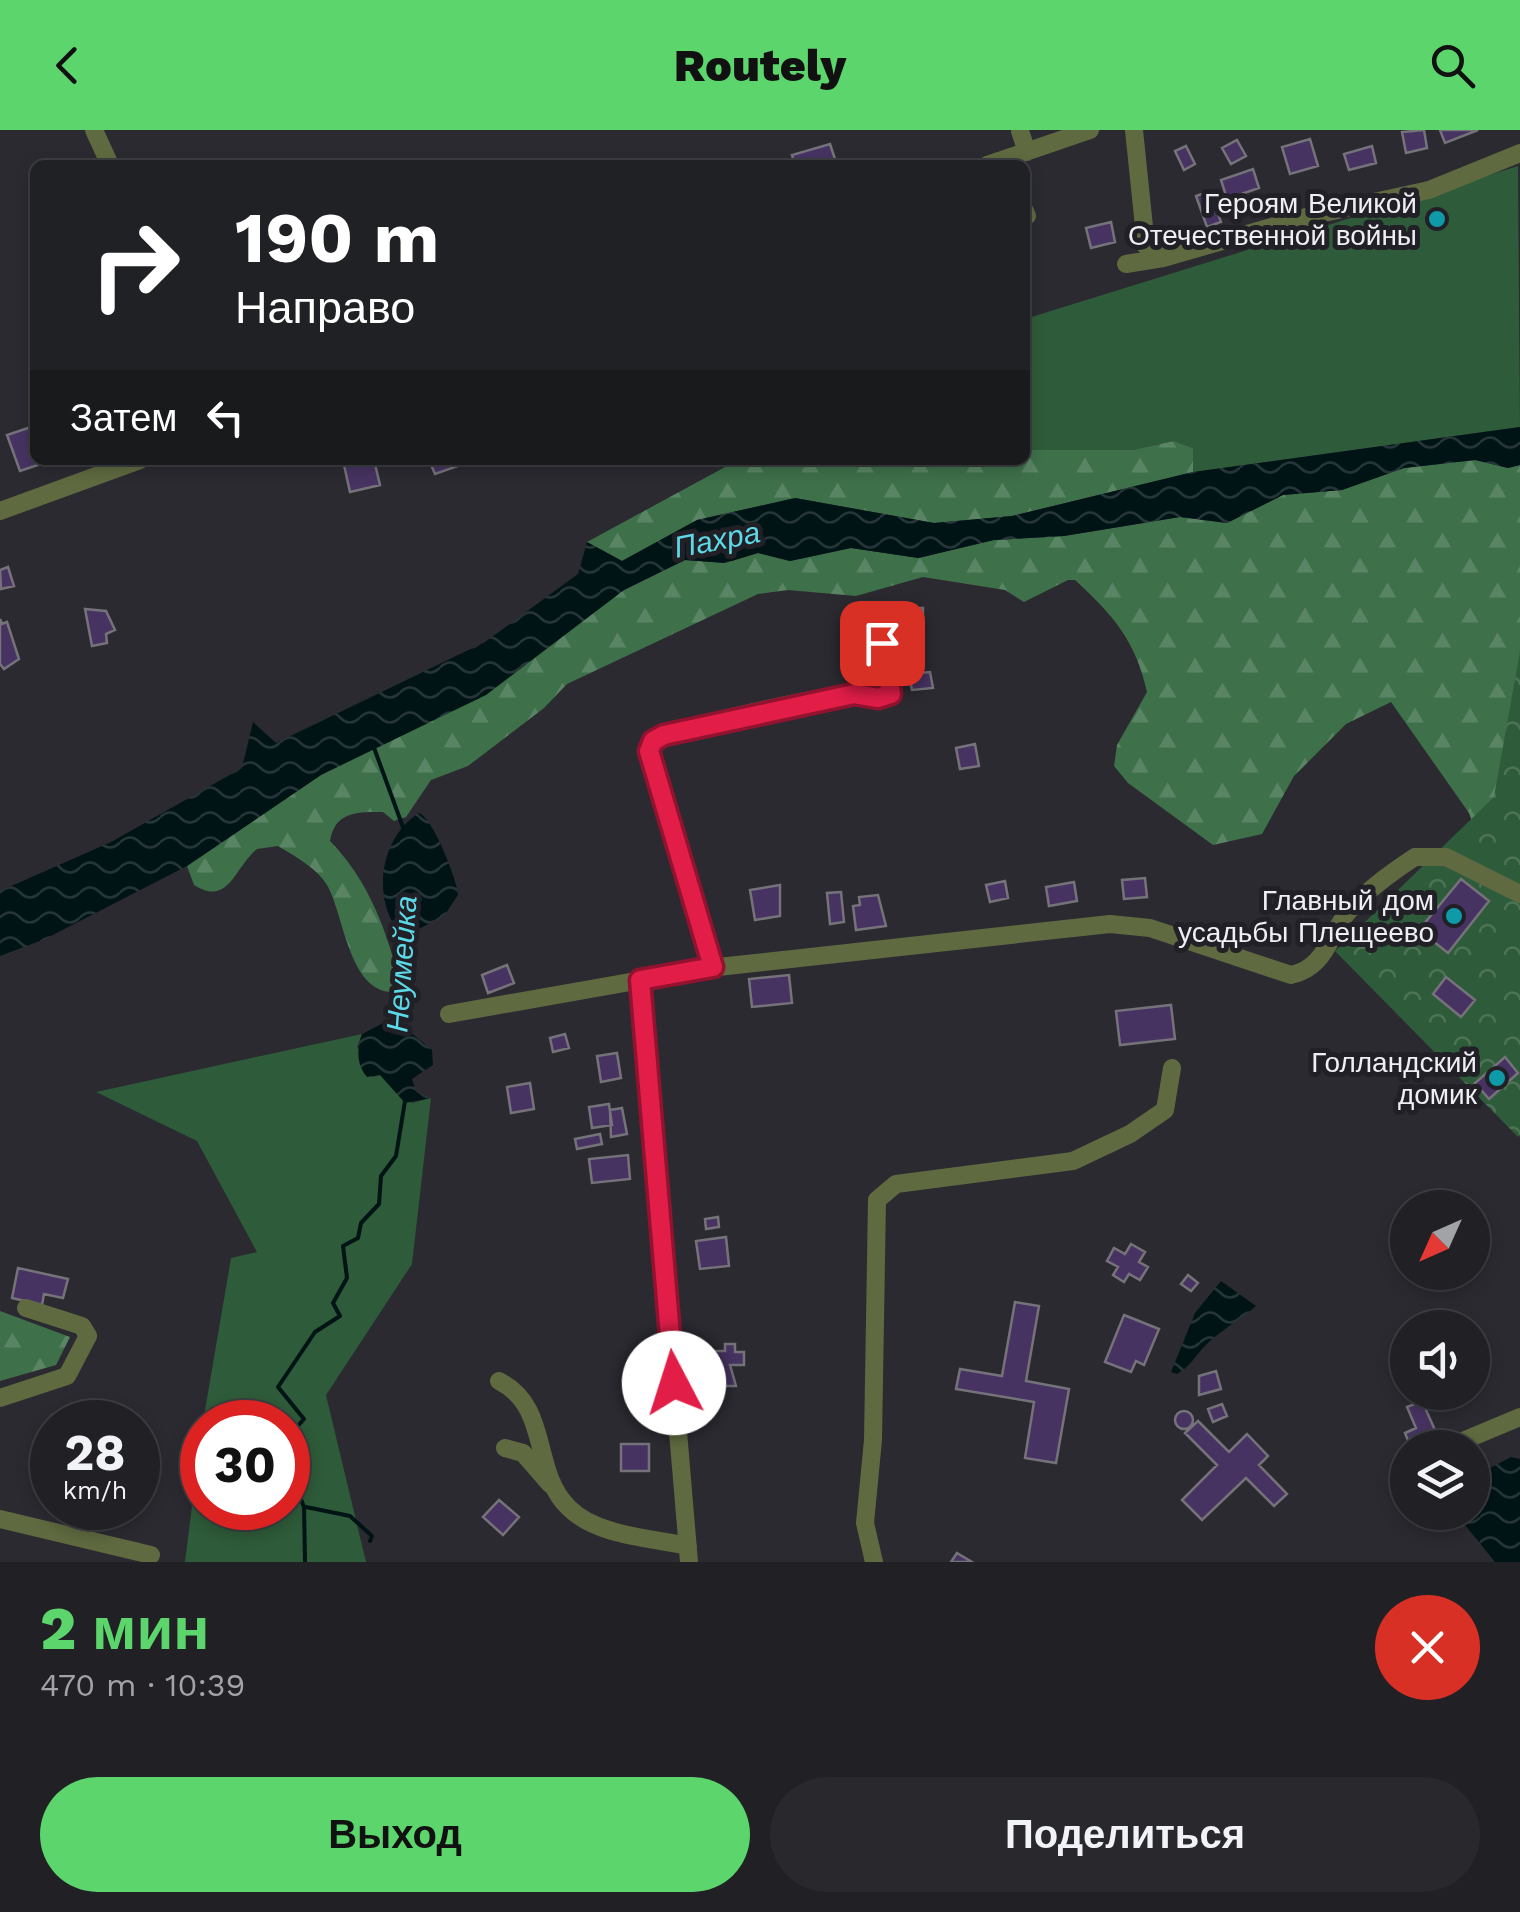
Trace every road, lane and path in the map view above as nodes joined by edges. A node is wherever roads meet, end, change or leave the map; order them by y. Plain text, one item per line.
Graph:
1 (94, 130) edge
2 (1089, 130) edge
3 (1134, 130) edge
4 (1020, 131) edge
5 (1520, 154) edge
6 (1016, 158) edge
7 (108, 160) edge
8 (1163, 258) junction
9 (1126, 264) dead end
10 (126, 465) edge
11 (0, 511) edge
12 (882, 643) dead end
13 (1520, 894) edge
14 (713, 967) junction
15 (640, 980) junction
16 (449, 1014) dead end
17 (1172, 1068) dead end
18 (26, 1308) dead end
19 (499, 1381) dead end
20 (0, 1398) edge
21 (1520, 1417) edge
22 (1489, 1430) edge
23 (505, 1448) dead end
24 (568, 1508) junction
25 (0, 1520) edge
26 (688, 1554) edge
27 (151, 1555) dead end
28 (874, 1562) edge

1 - 7 street
2 - 6 street
3 - 8 street
4 - 6 street
5 - 8 street
8 - 9 street
10 - 11 street
12 - 14 street
13 - 14 street
14 - 15 street
15 - 16 street
15 - 26 street
17 - 28 street
18 - 20 street
19 - 24 street
21 - 22 street
23 - 24 street
24 - 26 street
25 - 27 street

